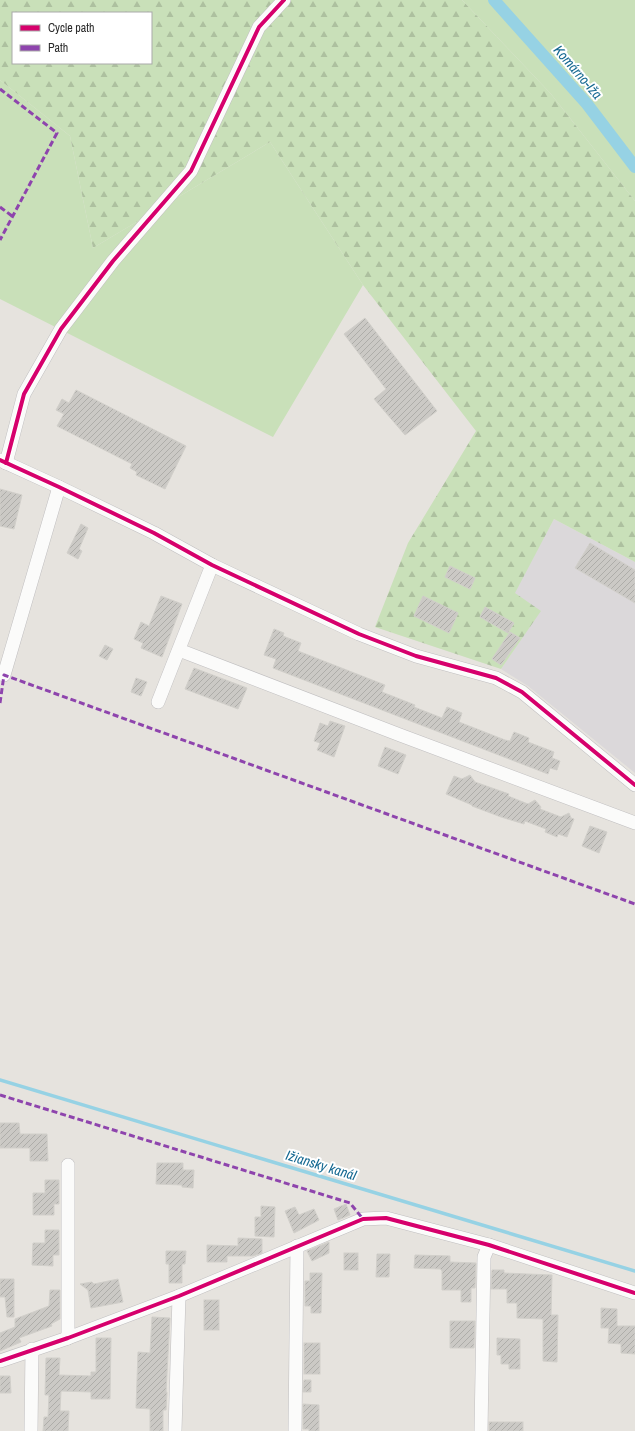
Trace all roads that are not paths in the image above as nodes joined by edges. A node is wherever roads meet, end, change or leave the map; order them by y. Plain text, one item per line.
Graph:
1 (284, 0) edge
2 (3, 461) edge
3 (59, 487) junction
4 (212, 565) junction
5 (179, 650) junction
6 (4, 675) dead end
7 (158, 702) dead end
8 (635, 785) edge
9 (635, 823) edge
10 (68, 1165) dead end
11 (489, 1245) junction
12 (297, 1246) junction
13 (635, 1293) edge
14 (179, 1296) junction
15 (68, 1338) junction
16 (32, 1349) junction
17 (0, 1361) edge
18 (31, 1431) edge
19 (175, 1431) edge
20 (295, 1431) edge
21 (481, 1431) edge

1 - 2 street
2 - 3 street
3 - 4 street
3 - 6 street
4 - 5 street
4 - 8 street
5 - 7 street
5 - 9 street
10 - 15 street
11 - 12 street
11 - 13 street
11 - 21 street
12 - 14 street
12 - 20 street
14 - 15 street
14 - 19 street
15 - 16 street
16 - 17 street
16 - 18 street

